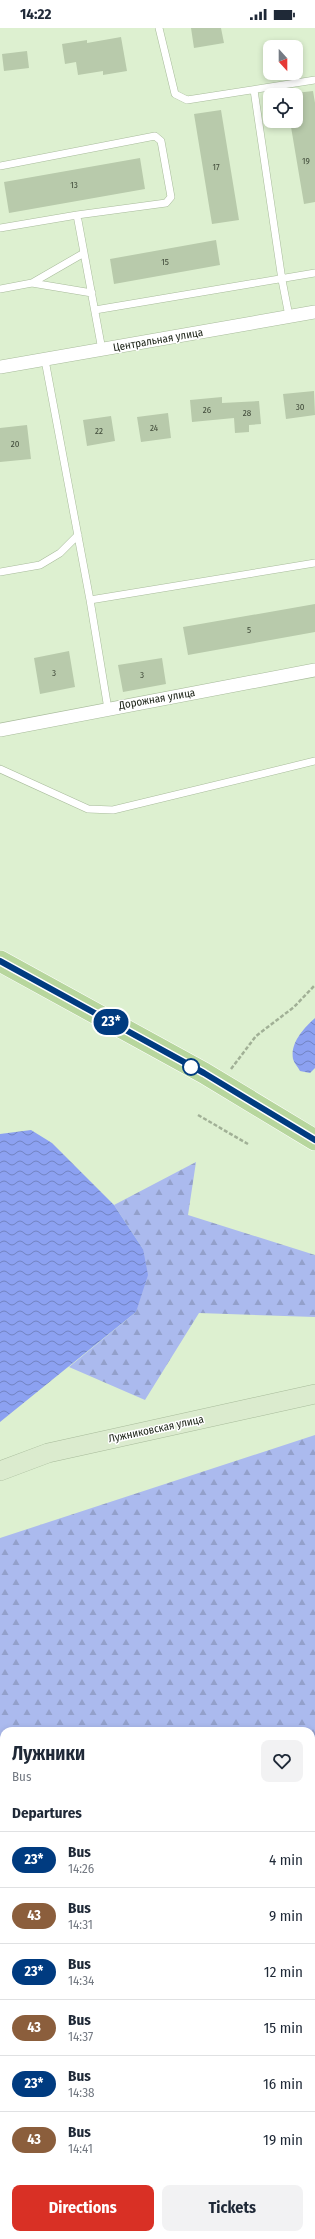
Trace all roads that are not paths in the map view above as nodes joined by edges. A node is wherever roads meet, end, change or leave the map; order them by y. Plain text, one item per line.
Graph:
1 (158, 28) edge
2 (315, 80) edge
3 (254, 90) junction
4 (0, 166) edge
5 (77, 215) junction
6 (0, 228) edge
7 (84, 253) junction
8 (315, 273) edge
9 (282, 280) junction
10 (32, 284) junction
11 (0, 289) edge
12 (92, 293) junction
13 (96, 310) junction
14 (315, 312) edge
15 (290, 316) junction
16 (102, 350) junction
17 (45, 360) junction
18 (0, 367) edge
19 (78, 535) junction
20 (315, 564) edge
21 (0, 572) edge
22 (90, 600) junction
23 (315, 670) edge
24 (108, 709) junction
25 (0, 730) edge
26 (315, 762) edge
27 (0, 769) edge
28 (0, 961) edge
29 (315, 1140) edge
30 (315, 1394) edge
31 (0, 1471) edge

1 - 3 lane
2 - 3 lane
3 - 9 lane
4 - 5 lane
5 - 6 lane
5 - 7 lane
7 - 10 lane
7 - 12 lane
8 - 9 lane
9 - 13 lane
9 - 15 lane
10 - 11 lane
10 - 12 lane
12 - 13 lane
13 - 16 lane
14 - 15 street, Центральная улица
15 - 16 street, Центральная улица
16 - 17 street, Центральная улица
17 - 18 street, Центральная улица
17 - 19 lane
19 - 21 lane
19 - 22 lane
20 - 22 lane
22 - 24 lane
23 - 24 street, Дорожная улица
24 - 25 street, Дорожная улица
26 - 27 lane
28 - 29 main road
30 - 31 street, Лужниковская улица

